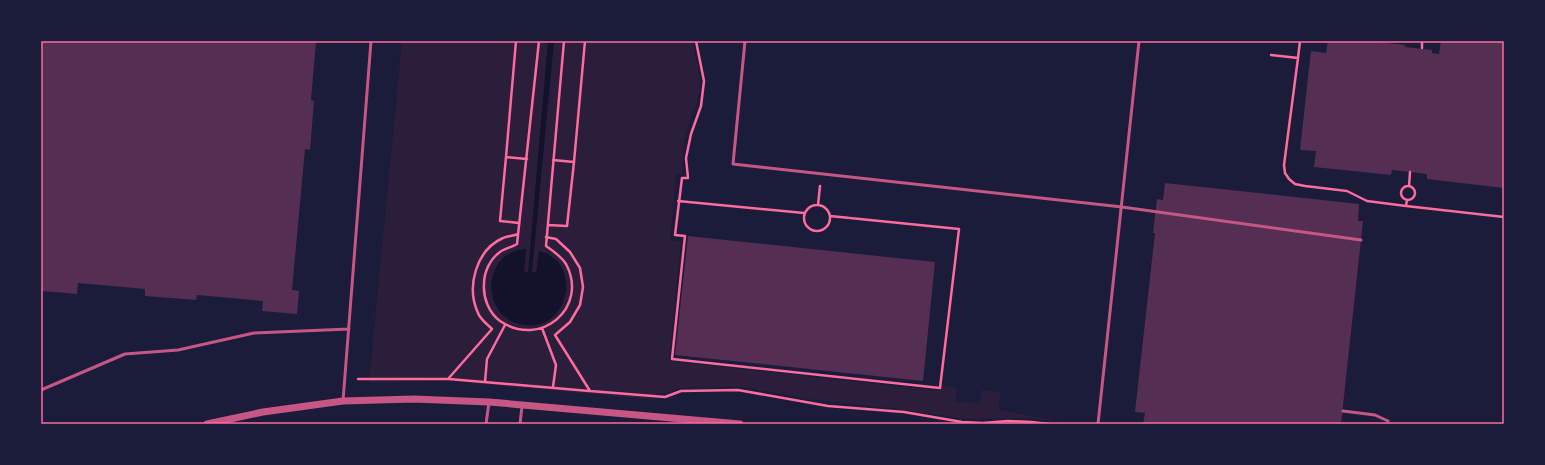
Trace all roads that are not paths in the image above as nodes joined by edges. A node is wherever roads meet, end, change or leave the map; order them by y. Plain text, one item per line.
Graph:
1 (371, 41) edge
2 (745, 41) edge
3 (1139, 41) edge
4 (1122, 207) junction
5 (1361, 240) dead end
6 (349, 329) junction
7 (41, 390) edge
8 (343, 401) junction
9 (489, 402) junction
10 (522, 405) junction
11 (1343, 412) dead end
12 (1388, 421) dead end
13 (207, 424) edge
14 (486, 424) edge
15 (520, 424) edge
16 (740, 424) edge
17 (1098, 424) edge

1 - 6 lane
2 - 4 lane
3 - 4 lane
4 - 5 lane
4 - 17 lane
6 - 7 lane
6 - 8 lane
8 - 9 street
8 - 13 street
9 - 10 street
9 - 14 lane
10 - 15 lane
10 - 16 street
11 - 12 lane

